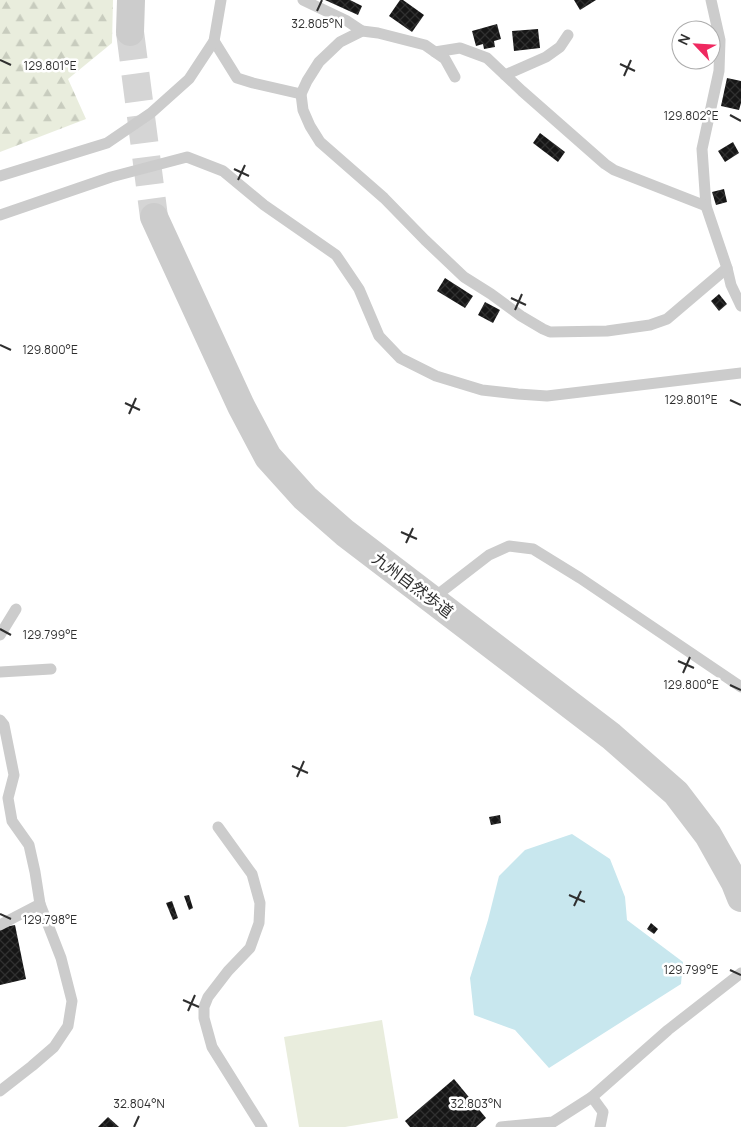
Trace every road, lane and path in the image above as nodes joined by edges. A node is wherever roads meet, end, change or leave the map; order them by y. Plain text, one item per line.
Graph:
1 (131, 0) edge
2 (220, 0) edge
3 (303, 0) edge
4 (711, 0) edge
5 (362, 31) junction
6 (130, 32) tunnel mouth
7 (568, 36) dead end
8 (214, 41) junction
9 (435, 52) junction
10 (505, 74) junction
11 (456, 77) dead end
12 (301, 94) junction
13 (0, 176) edge
14 (706, 206) junction
15 (0, 215) edge
16 (154, 217) tunnel mouth
17 (727, 268) junction
18 (741, 306) edge
19 (741, 373) edge
20 (432, 599) junction
21 (16, 609) dead end
22 (0, 635) edge
23 (51, 669) dead end
24 (0, 671) edge
25 (741, 687) edge
26 (0, 720) edge
27 (218, 827) dead end
28 (741, 898) edge
29 (40, 904) junction
30 (0, 925) edge
31 (741, 973) edge
32 (1, 1088) edge
33 (592, 1097) junction
34 (262, 1127) edge
35 (501, 1127) edge
36 (600, 1127) edge

1 - 6 street
2 - 8 lane
3 - 5 lane
4 - 14 lane
5 - 9 lane
5 - 12 lane
7 - 10 lane
8 - 12 lane
8 - 13 lane
9 - 10 lane
9 - 11 lane
10 - 14 lane
12 - 17 lane
14 - 17 lane
15 - 19 lane
16 - 20 street, 九州自然歩道
17 - 18 lane
20 - 25 lane
20 - 28 street, 九州自然歩道
21 - 22 lane
23 - 24 lane
26 - 29 lane
27 - 34 lane
29 - 30 lane
29 - 32 lane
31 - 33 lane
33 - 35 lane
33 - 36 lane

